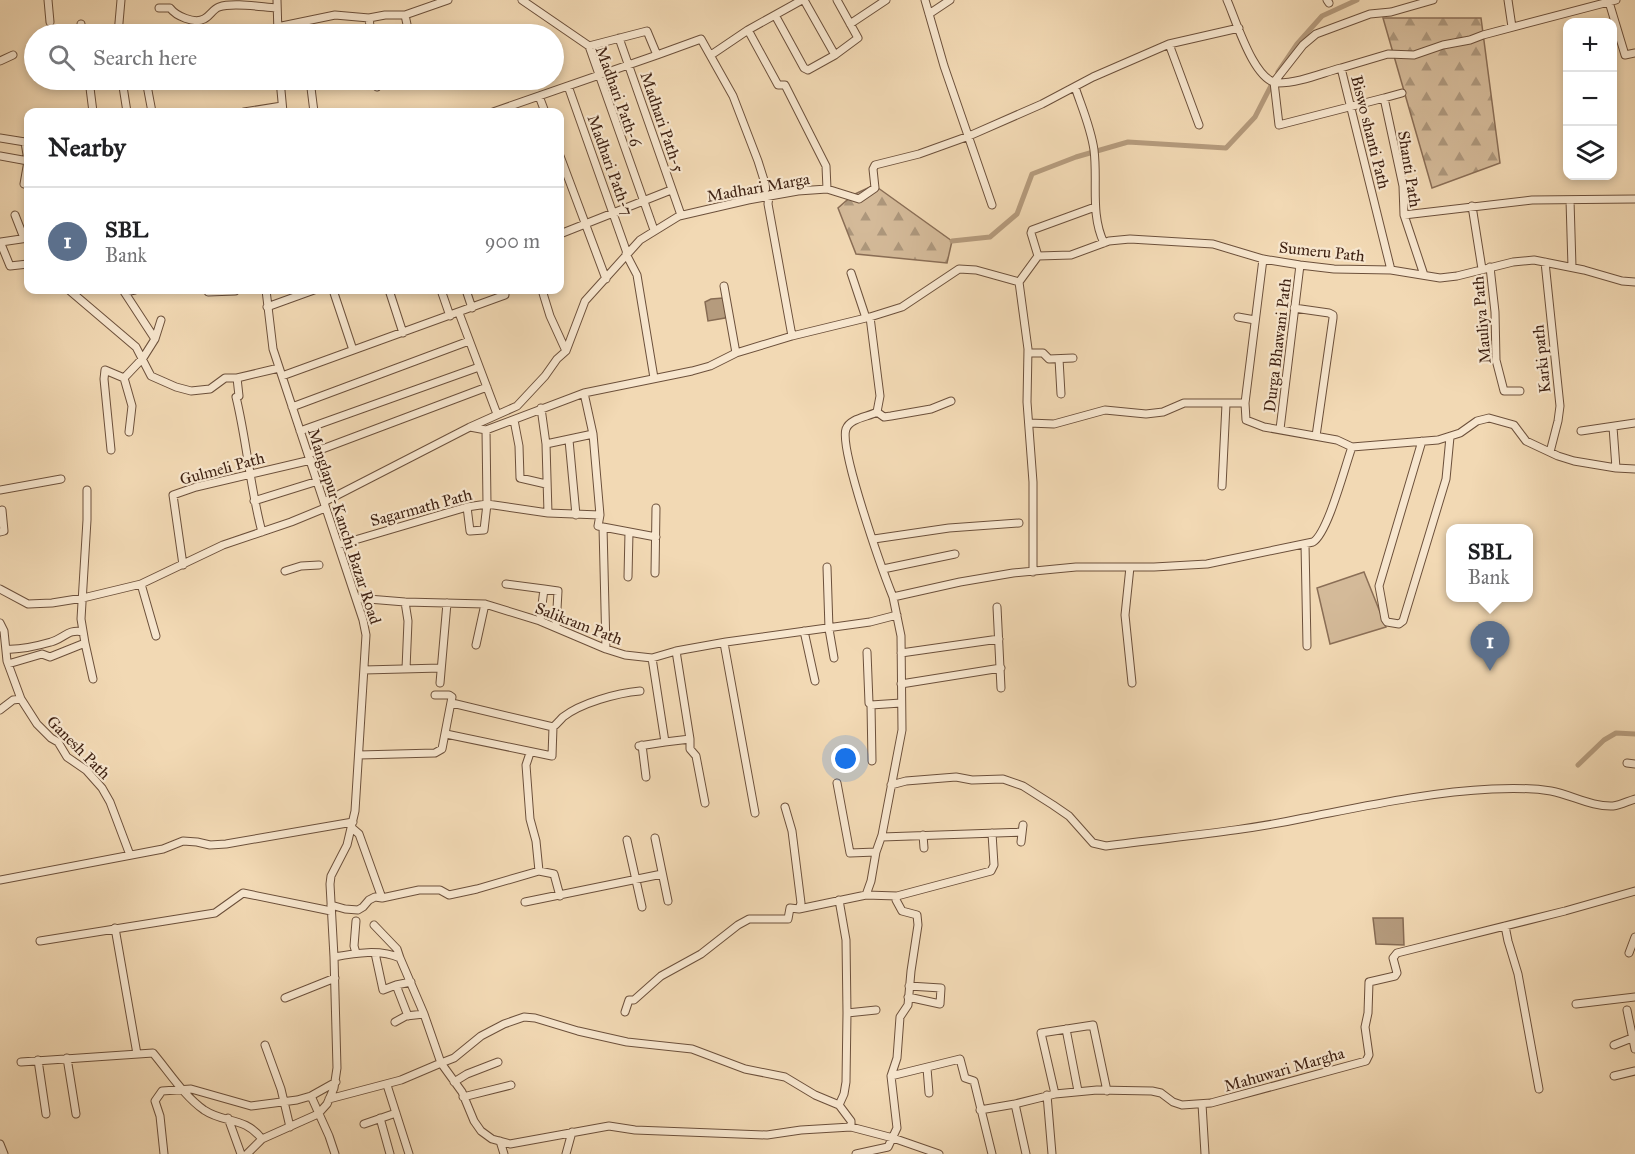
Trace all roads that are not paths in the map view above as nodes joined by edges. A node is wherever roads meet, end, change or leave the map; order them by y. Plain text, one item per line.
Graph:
1 (48, 0) edge
2 (121, 0) edge
3 (447, 0) edge
4 (522, 0) edge
5 (803, 0) edge
6 (837, 0) edge
7 (886, 0) edge
8 (925, 0) edge
9 (950, 0) edge
10 (1433, 0) edge
11 (1508, 0) edge
12 (1230, 1) edge
13 (1612, 1) edge
14 (218, 3) edge
15 (237, 3) edge
16 (276, 4) edge
17 (159, 8) dead end
18 (929, 14) junction
19 (405, 15) junction
20 (775, 15) junction
21 (369, 18) junction
22 (50, 22) dead end
23 (119, 24) edge
24 (277, 24) edge
25 (303, 24) edge
26 (370, 24) edge
27 (407, 24) edge
28 (557, 24) edge
29 (850, 24) junction
30 (1512, 27) junction
31 (1239, 28) junction
32 (564, 29) edge
33 (748, 30) junction
34 (619, 39) junction
35 (1169, 44) junction
36 (589, 46) junction
37 (1635, 53) edge
38 (14, 55) dead end
39 (657, 55) junction
40 (711, 55) junction
41 (835, 55) junction
42 (0, 61) edge
43 (628, 64) junction
44 (1341, 68) junction
45 (600, 74) junction
46 (1274, 82) junction
47 (568, 86) junction
48 (564, 87) edge
49 (1076, 87) junction
50 (90, 90) edge
51 (124, 90) edge
52 (148, 90) edge
53 (281, 90) edge
54 (311, 90) edge
55 (556, 90) edge
56 (1402, 93) dead end
57 (539, 96) junction
58 (1384, 98) junction
59 (92, 108) edge
60 (126, 108) edge
61 (151, 108) edge
62 (282, 108) edge
63 (314, 108) edge
64 (515, 108) edge
65 (544, 108) edge
66 (1352, 108) junction
67 (1199, 125) dead end
68 (969, 136) junction
69 (0, 138) edge
70 (24, 141) edge
71 (0, 156) edge
72 (24, 160) edge
73 (564, 167) edge
74 (827, 189) junction
75 (671, 190) junction
76 (769, 195) junction
77 (1635, 199) edge
78 (1570, 200) junction
79 (643, 202) junction
80 (992, 206) dead end
81 (1472, 206) junction
82 (1095, 207) junction
83 (614, 213) junction
84 (15, 215) dead end
85 (681, 215) junction
86 (1404, 215) junction
87 (585, 225) junction
88 (654, 230) junction
89 (564, 233) edge
90 (24, 234) edge
91 (24, 238) edge
92 (1104, 243) junction
93 (627, 254) junction
94 (1038, 256) junction
95 (1263, 259) junction
96 (1545, 262) junction
97 (24, 264) edge
98 (1300, 265) junction
99 (1572, 267) junction
100 (1486, 268) junction
101 (1392, 270) junction
102 (851, 273) dead end
103 (1424, 275) junction
104 (606, 279) junction
105 (1019, 282) junction
106 (1635, 282) edge
107 (724, 286) dead end
108 (74, 294) edge
109 (126, 294) edge
110 (266, 294) edge
111 (302, 294) edge
112 (334, 294) edge
113 (390, 294) edge
114 (442, 294) edge
115 (467, 294) edge
116 (505, 294) edge
117 (543, 294) edge
118 (267, 306) junction
119 (472, 308) junction
120 (1294, 308) junction
121 (459, 313) junction
122 (450, 316) junction
123 (868, 317) junction
124 (1238, 317) dead end
125 (161, 320) dead end
126 (1255, 320) junction
127 (403, 333) junction
128 (792, 336) junction
129 (155, 339) junction
130 (470, 341) junction
131 (353, 350) junction
132 (566, 351) junction
133 (736, 353) junction
134 (1028, 353) junction
135 (143, 358) junction
136 (1072, 358) dead end
137 (1059, 359) junction
138 (479, 367) junction
139 (279, 368) junction
140 (282, 376) junction
141 (124, 378) junction
142 (237, 378) junction
143 (654, 378) junction
144 (487, 387) junction
145 (1520, 391) dead end
146 (584, 393) junction
147 (1061, 394) dead end
148 (951, 401) dead end
149 (1245, 403) junction
150 (1226, 404) junction
151 (292, 407) junction
152 (541, 408) junction
153 (877, 412) junction
154 (497, 414) junction
155 (514, 420) junction
156 (1029, 423) junction
157 (1635, 423) edge
158 (470, 427) junction
159 (1613, 427) junction
160 (1280, 429) junction
161 (486, 430) junction
162 (300, 431) junction
163 (1581, 431) dead end
164 (129, 432) dead end
165 (593, 434) junction
166 (1316, 436) junction
167 (1450, 437) junction
168 (569, 440) junction
169 (1422, 441) junction
170 (546, 444) junction
171 (1352, 447) junction
172 (111, 450) dead end
173 (1551, 453) junction
174 (310, 457) junction
175 (1616, 468) junction
176 (1635, 469) edge
177 (251, 473) junction
178 (61, 479) dead end
179 (318, 481) junction
180 (546, 484) junction
181 (1222, 486) dead end
182 (0, 490) edge
183 (87, 490) dead end
184 (254, 501) junction
185 (487, 504) junction
186 (324, 505) junction
187 (467, 507) junction
188 (656, 508) dead end
189 (2, 510) dead end
190 (549, 513) junction
191 (576, 515) junction
192 (600, 515) junction
193 (1019, 523) dead end
194 (603, 527) junction
195 (0, 532) edge
196 (262, 532) junction
197 (629, 532) junction
198 (656, 537) junction
199 (874, 539) junction
200 (1305, 544) junction
201 (338, 545) junction
202 (955, 554) dead end
203 (183, 565) junction
204 (319, 565) dead end
205 (826, 567) dead end
206 (1130, 567) junction
207 (883, 569) junction
208 (285, 571) dead end
209 (1033, 572) junction
210 (655, 573) dead end
211 (628, 577) dead end
212 (141, 584) junction
213 (506, 584) dead end
214 (543, 589) junction
215 (0, 590) edge
216 (893, 597) junction
217 (83, 598) junction
218 (356, 598) junction
219 (405, 602) junction
220 (447, 603) junction
221 (485, 603) junction
222 (997, 607) dead end
223 (897, 615) junction
224 (540, 621) junction
225 (0, 623) edge
226 (556, 627) junction
227 (829, 629) junction
228 (804, 631) junction
229 (82, 632) junction
230 (156, 636) dead end
231 (999, 639) junction
232 (724, 643) junction
233 (85, 644) junction
234 (476, 645) dead end
235 (1306, 646) dead end
236 (6, 649) junction
237 (606, 649) junction
238 (676, 651) junction
239 (867, 652) dead end
240 (901, 653) junction
241 (652, 658) junction
242 (834, 658) dead end
243 (8, 664) junction
244 (441, 668) junction
245 (1001, 668) junction
246 (405, 669) junction
247 (364, 670) junction
248 (93, 679) dead end
249 (815, 681) dead end
250 (440, 683) dead end
251 (1132, 683) dead end
252 (901, 684) junction
253 (1001, 688) dead end
254 (640, 691) dead end
255 (435, 695) dead end
256 (21, 699) junction
257 (452, 703) junction
258 (901, 703) junction
259 (871, 705) junction
260 (0, 710) edge
261 (553, 727) junction
262 (446, 734) junction
263 (690, 739) junction
264 (665, 742) junction
265 (530, 753) junction
266 (358, 754) junction
267 (872, 761) dead end
268 (646, 777) dead end
269 (837, 783) dead end
270 (891, 785) junction
271 (1635, 799) edge
272 (705, 803) dead end
273 (785, 807) dead end
274 (755, 813) dead end
275 (353, 825) junction
276 (992, 833) junction
277 (923, 835) junction
278 (882, 837) junction
279 (655, 838) dead end
280 (627, 840) dead end
281 (1021, 842) dead end
282 (924, 848) dead end
283 (876, 852) junction
284 (130, 855) junction
285 (539, 871) junction
286 (662, 874) junction
287 (635, 879) junction
288 (0, 880) edge
289 (1635, 891) edge
290 (866, 895) junction
291 (560, 896) junction
292 (897, 896) junction
293 (382, 898) junction
294 (839, 900) junction
295 (668, 901) dead end
296 (525, 902) dead end
297 (642, 907) dead end
298 (331, 908) junction
299 (799, 909) junction
300 (356, 921) dead end
301 (374, 925) dead end
302 (1505, 926) junction
303 (116, 928) junction
304 (1635, 937) edge
305 (40, 941) dead end
306 (375, 952) junction
307 (356, 953) junction
308 (1629, 953) dead end
309 (334, 957) junction
310 (400, 958) junction
311 (335, 978) junction
312 (411, 982) junction
313 (396, 985) junction
314 (909, 986) junction
315 (908, 997) junction
316 (1635, 997) edge
317 (285, 998) dead end
318 (940, 1004) junction
319 (1576, 1004) dead end
320 (876, 1010) dead end
321 (1627, 1010) dead end
322 (625, 1012) dead end
323 (941, 1012) dead end
324 (847, 1013) junction
325 (424, 1014) junction
326 (408, 1016) junction
327 (394, 1022) dead end
328 (1066, 1029) junction
329 (1632, 1038) junction
330 (265, 1045) dead end
331 (1614, 1045) dead end
332 (1635, 1049) edge
333 (137, 1054) junction
334 (67, 1058) junction
335 (38, 1060) junction
336 (21, 1062) dead end
337 (498, 1062) dead end
338 (441, 1063) junction
339 (927, 1068) junction
340 (1635, 1071) edge
341 (891, 1076) junction
342 (1614, 1076) dead end
343 (336, 1082) junction
344 (454, 1082) junction
345 (387, 1084) junction
346 (511, 1085) dead end
347 (182, 1089) junction
348 (1539, 1089) dead end
349 (1107, 1090) junction
350 (1078, 1091) junction
351 (929, 1093) dead end
352 (1055, 1094) junction
353 (1047, 1095) junction
354 (311, 1096) junction
355 (463, 1097) junction
356 (329, 1100) junction
357 (284, 1104) junction
358 (1015, 1104) junction
359 (1202, 1104) junction
360 (839, 1105) junction
361 (980, 1110) junction
362 (396, 1113) junction
363 (46, 1114) dead end
364 (76, 1114) dead end
365 (318, 1114) junction
366 (228, 1118) junction
367 (380, 1118) junction
368 (364, 1124) dead end
369 (290, 1127) junction
370 (851, 1127) junction
371 (572, 1132) junction
372 (893, 1138) junction
373 (262, 1139) junction
374 (500, 1141) junction
375 (0, 1144) edge
376 (4, 1154) edge
377 (164, 1154) edge
378 (241, 1154) edge
379 (247, 1154) edge
380 (335, 1154) edge
381 (390, 1154) edge
382 (409, 1154) edge
383 (504, 1154) edge
384 (566, 1154) edge
385 (856, 1154) edge
386 (938, 1154) edge
387 (992, 1154) edge
388 (1026, 1154) edge
389 (1052, 1154) edge
390 (1205, 1154) edge

1 - 22 street
2 - 23 street
3 - 19 street
4 - 28 street, Madhari Path-6
5 - 20 street
5 - 41 street
6 - 29 street
7 - 29 street
8 - 18 street
9 - 18 street
10 - 46 street
11 - 30 street
12 - 31 street
13 - 30 street
13 - 37 street
14 - 15 street
14 - 17 street
15 - 16 street
16 - 24 street
18 - 68 street
19 - 21 street
19 - 27 street
20 - 33 street
20 - 41 street
21 - 25 street
21 - 26 street
29 - 41 street
30 - 44 street
31 - 35 street, Madhari Marga
31 - 46 street
32 - 36 street, Madhari Path-6
33 - 40 street
33 - 74 street
34 - 36 street
34 - 39 street
34 - 43 street, Madhari Path-5
35 - 49 street, Madhari Marga
35 - 67 street
36 - 45 street, Madhari Path-6
38 - 42 street
39 - 40 street
39 - 43 street
40 - 76 street
43 - 45 street
43 - 75 street, Madhari Path-5
44 - 46 street, Biswo shanti Path
44 - 66 street, Biswo shanti Path
45 - 47 street
45 - 79 street, Madhari Path-6
46 - 66 street
47 - 48 street
47 - 83 street, Madhari Path-7
49 - 68 street, Madhari Marga
49 - 82 street
50 - 59 street
51 - 60 street
52 - 61 street
53 - 62 street
54 - 63 street
55 - 57 street
56 - 58 street
57 - 64 street
57 - 65 street
58 - 66 street
58 - 86 street, Shanti Path
66 - 101 street, Biswo shanti Path
68 - 74 street, Madhari Marga
68 - 80 street
69 - 70 street
71 - 72 street
73 - 87 street
74 - 76 street, Madhari Marga
75 - 79 street
75 - 85 street, Madhari Path-5
76 - 85 street, Madhari Marga
76 - 128 street
77 - 78 street
78 - 81 street
78 - 99 street
79 - 83 street
79 - 88 street, Madhari Path-6
81 - 86 street
81 - 100 street
82 - 92 street
82 - 94 street
83 - 87 street
83 - 93 street, Madhari Path-7
84 - 90 street
85 - 88 street, Madhari Marga
86 - 103 street, Shanti Path
87 - 89 street
87 - 104 street
88 - 93 street, Madhari Marga
91 - 97 street
92 - 94 street, Sumeru Path
92 - 95 street, Sumeru Path
93 - 104 street, Madhari Marga
93 - 143 street, Madhari Path-7
94 - 105 street
95 - 98 street, Sumeru Path
95 - 126 street
96 - 99 street, Sumeru Path
96 - 100 street, Sumeru Path
96 - 173 street, Karki path
98 - 101 street, Sumeru Path
98 - 120 street, Durga Bhawani Path
99 - 106 street, Sumeru Path
100 - 103 street, Sumeru Path
100 - 145 street, Mauliya Path
101 - 103 street, Sumeru Path
102 - 123 street
104 - 132 street, Madhari Marga
105 - 123 street
105 - 134 street
107 - 133 street
108 - 135 street
109 - 129 street
110 - 118 street, Manglapur-Kanchi Bazar Road
111 - 118 street
112 - 131 street
113 - 127 street
114 - 122 street
115 - 119 street
116 - 119 street
117 - 132 street
118 - 139 street, Manglapur-Kanchi Bazar Road
119 - 121 street
120 - 160 street, Durga Bhawani Path
120 - 166 street
121 - 122 street
121 - 130 street
122 - 127 street
123 - 128 street
123 - 153 street
124 - 126 street
125 - 129 street
126 - 149 street
127 - 131 street
128 - 133 street
129 - 135 street
130 - 138 street
130 - 151 street
131 - 140 street
132 - 154 street, Madhari Marga
133 - 143 street
134 - 137 street
134 - 156 street
135 - 141 street
135 - 142 street
136 - 137 street
137 - 147 street
138 - 144 street
138 - 162 street
139 - 140 street, Manglapur-Kanchi Bazar Road
139 - 142 street
140 - 151 street, Manglapur-Kanchi Bazar Road
141 - 164 street
141 - 172 street
142 - 177 street
143 - 146 street
144 - 154 street
144 - 174 street, Gulmeli Path
146 - 152 street
146 - 165 street
148 - 153 street
149 - 150 street
149 - 160 street
150 - 156 street
150 - 181 street
151 - 162 street, Manglapur-Kanchi Bazar Road
152 - 155 street
152 - 170 street
153 - 199 street
154 - 158 street, Madhari Marga
155 - 161 street
155 - 180 street
156 - 209 street
157 - 159 street
158 - 161 street
158 - 186 street, Madhari Marga
159 - 163 street
159 - 175 street
160 - 166 street
161 - 185 street
162 - 174 street, Manglapur-Kanchi Bazar Road
165 - 168 street
165 - 192 street
166 - 171 street
167 - 169 street
167 - 169 street
167 - 173 street
168 - 170 street
168 - 191 street
169 - 171 street
170 - 180 street
171 - 200 street
173 - 175 street
174 - 177 street, Gulmeli Path
174 - 179 street, Manglapur-Kanchi Bazar Road
175 - 176 street
177 - 184 street
177 - 203 street, Gulmeli Path
178 - 182 street
179 - 184 street
179 - 186 street, Manglapur-Kanchi Bazar Road
180 - 190 street
183 - 217 street
184 - 196 street
185 - 187 street, Sagarmath Path
185 - 187 street
185 - 190 street, Sagarmath Path
186 - 196 street, Madhari Marga
186 - 201 street, Manglapur-Kanchi Bazar Road
187 - 201 street, Sagarmath Path
188 - 198 street
189 - 195 street
190 - 191 street, Sagarmath Path
191 - 192 street, Sagarmath Path
192 - 194 street
193 - 199 street
194 - 197 street
194 - 237 street
196 - 203 street, Madhari Marga
197 - 198 street
197 - 211 street
198 - 210 street
199 - 207 street
200 - 206 street
200 - 235 street
201 - 218 street, Manglapur-Kanchi Bazar Road
202 - 207 street
203 - 212 street, Madhari Marga
204 - 208 street
205 - 227 street
206 - 209 street
206 - 251 street
207 - 216 street
209 - 216 street
212 - 217 street, Madhari Marga
212 - 230 street
213 - 214 street
214 - 224 street
214 - 226 street
215 - 217 street, Madhari Marga
216 - 223 street
217 - 229 street
218 - 219 street, Salikram Path
218 - 247 street, Manglapur-Kanchi Bazar Road
219 - 220 street, Salikram Path
219 - 246 street
220 - 221 street, Salikram Path
220 - 244 street
221 - 224 street, Salikram Path
221 - 234 street
222 - 231 street
223 - 227 street, Salikram Path
223 - 240 street
224 - 226 street, Salikram Path
225 - 236 street, Ganesh Path
226 - 237 street, Salikram Path
227 - 228 street, Salikram Path
227 - 242 street
228 - 232 street, Salikram Path
228 - 249 street
229 - 233 street
229 - 236 street
231 - 240 street
231 - 245 street
232 - 238 street, Salikram Path
232 - 274 street
233 - 243 street
233 - 248 street
236 - 243 street, Ganesh Path
237 - 241 street, Salikram Path
238 - 241 street, Salikram Path
238 - 263 street
239 - 259 street
240 - 252 street
241 - 264 street
243 - 256 street, Ganesh Path
244 - 246 street
244 - 250 street
245 - 252 street
245 - 253 street
246 - 247 street
247 - 266 street, Manglapur-Kanchi Bazar Road
252 - 258 street
254 - 261 street
255 - 257 street
256 - 260 street
256 - 284 street, Ganesh Path
257 - 261 street
257 - 262 street
258 - 259 street
258 - 270 street
259 - 267 street
261 - 265 street
262 - 265 street
262 - 266 street
263 - 264 street
263 - 272 street
264 - 268 street
265 - 285 street
266 - 275 street, Manglapur-Kanchi Bazar Road
269 - 283 street
270 - 271 street
270 - 278 street
273 - 299 street
275 - 284 street
275 - 293 street
275 - 298 street, Manglapur-Kanchi Bazar Road
276 - 277 street
276 - 281 street
276 - 292 street
277 - 278 street
277 - 282 street
278 - 283 street
279 - 286 street
280 - 287 street
283 - 290 street
284 - 288 street
285 - 291 street
285 - 293 street
286 - 287 street
286 - 295 street
287 - 291 street
287 - 297 street
289 - 302 street, Mahuwari Margha
290 - 292 street
290 - 294 street
291 - 296 street
292 - 314 street
293 - 298 street
294 - 299 street
294 - 324 street
298 - 303 street
298 - 309 street, Manglapur-Kanchi Bazar Road
299 - 322 street
300 - 307 street
301 - 310 street
302 - 348 street
302 - 359 street, Mahuwari Margha
303 - 305 street
303 - 333 street
304 - 308 street
306 - 307 street
306 - 310 street
306 - 313 street
307 - 309 street
309 - 311 street, Manglapur-Kanchi Bazar Road
310 - 312 street
311 - 317 street
311 - 343 street, Manglapur-Kanchi Bazar Road
312 - 313 street
312 - 325 street
313 - 326 street
314 - 315 street
314 - 318 street
315 - 318 street
315 - 341 street
316 - 319 street
318 - 323 street
320 - 324 street
321 - 329 street
324 - 360 street
325 - 326 street
325 - 338 street
326 - 327 street
328 - 349 street
328 - 350 street
328 - 352 street
329 - 331 street
329 - 332 street
330 - 357 street
333 - 334 street
333 - 347 street
334 - 335 street
334 - 364 street
335 - 336 street
335 - 363 street
337 - 344 street
338 - 344 street
338 - 345 street
338 - 360 street
339 - 341 street
339 - 351 street
339 - 361 street
340 - 342 street
341 - 372 street
343 - 354 street
343 - 356 street, Manglapur-Kanchi Bazar Road
344 - 355 street
345 - 356 street
345 - 362 street
346 - 355 street
347 - 357 street
347 - 366 street
347 - 377 street
349 - 350 street, Mahuwari Margha
349 - 359 street, Mahuwari Margha
350 - 352 street, Mahuwari Margha
352 - 353 street, Mahuwari Margha
353 - 358 street, Mahuwari Margha
353 - 389 street
354 - 357 street
354 - 365 street
355 - 374 street
356 - 365 street, Manglapur-Kanchi Bazar Road
357 - 369 street
358 - 361 street, Mahuwari Margha
358 - 388 street
359 - 390 street
360 - 370 street
361 - 387 street
362 - 367 street
362 - 382 street
365 - 369 street, Manglapur-Kanchi Bazar Road
365 - 380 street
366 - 373 street
366 - 378 street
367 - 368 street
367 - 381 street
369 - 373 street, Manglapur-Kanchi Bazar Road
370 - 371 street
370 - 372 street
371 - 374 street
371 - 384 street
372 - 385 street
372 - 386 street
373 - 379 street, Manglapur-Kanchi Bazar Road
374 - 383 street
375 - 376 street

